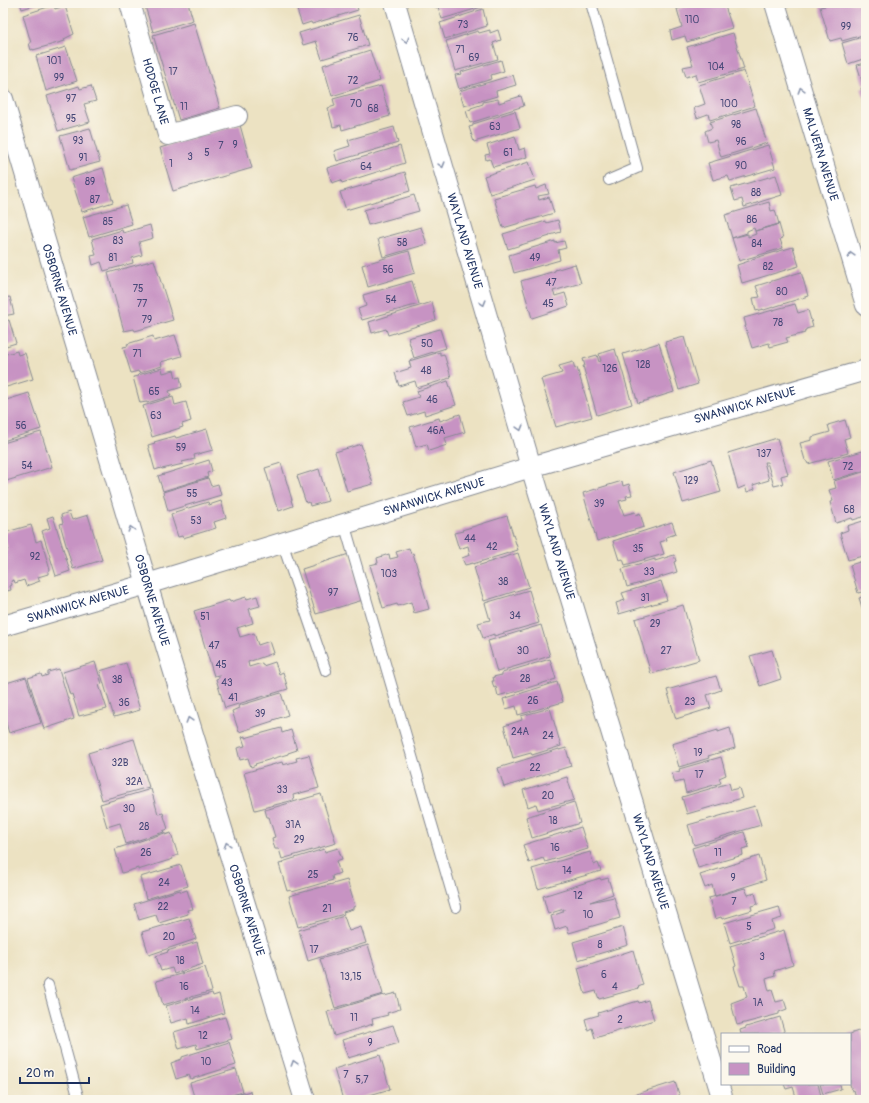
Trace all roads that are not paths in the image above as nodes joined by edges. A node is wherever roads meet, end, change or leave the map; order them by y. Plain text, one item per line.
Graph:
1 (130, 3) edge
2 (395, 3) edge
3 (591, 3) edge
4 (775, 3) edge
5 (3, 99) edge
6 (237, 116) dead end
7 (609, 180) dead end
8 (866, 305) edge
9 (866, 370) edge
10 (531, 467) junction
11 (344, 523) junction
12 (282, 542) junction
13 (147, 584) junction
14 (3, 626) edge
15 (326, 671) dead end
16 (456, 907) dead end
17 (48, 985) dead end
18 (79, 1100) edge
19 (305, 1100) edge
20 (723, 1100) edge

1 - 6 street, HODGE LANE
2 -> 10 street, WAYLAND AVENUE
3 - 7 lane
8 -> 4 street, MALVERN AVENUE
13 -> 5 street, OSBORNE AVENUE
9 - 10 street, SWANWICK AVENUE
10 - 11 street, SWANWICK AVENUE
10 - 20 street, WAYLAND AVENUE
11 - 12 street, SWANWICK AVENUE
11 - 16 lane
12 - 13 street, SWANWICK AVENUE
12 - 15 lane
13 - 14 street, SWANWICK AVENUE
19 -> 13 street, OSBORNE AVENUE
17 - 18 lane

